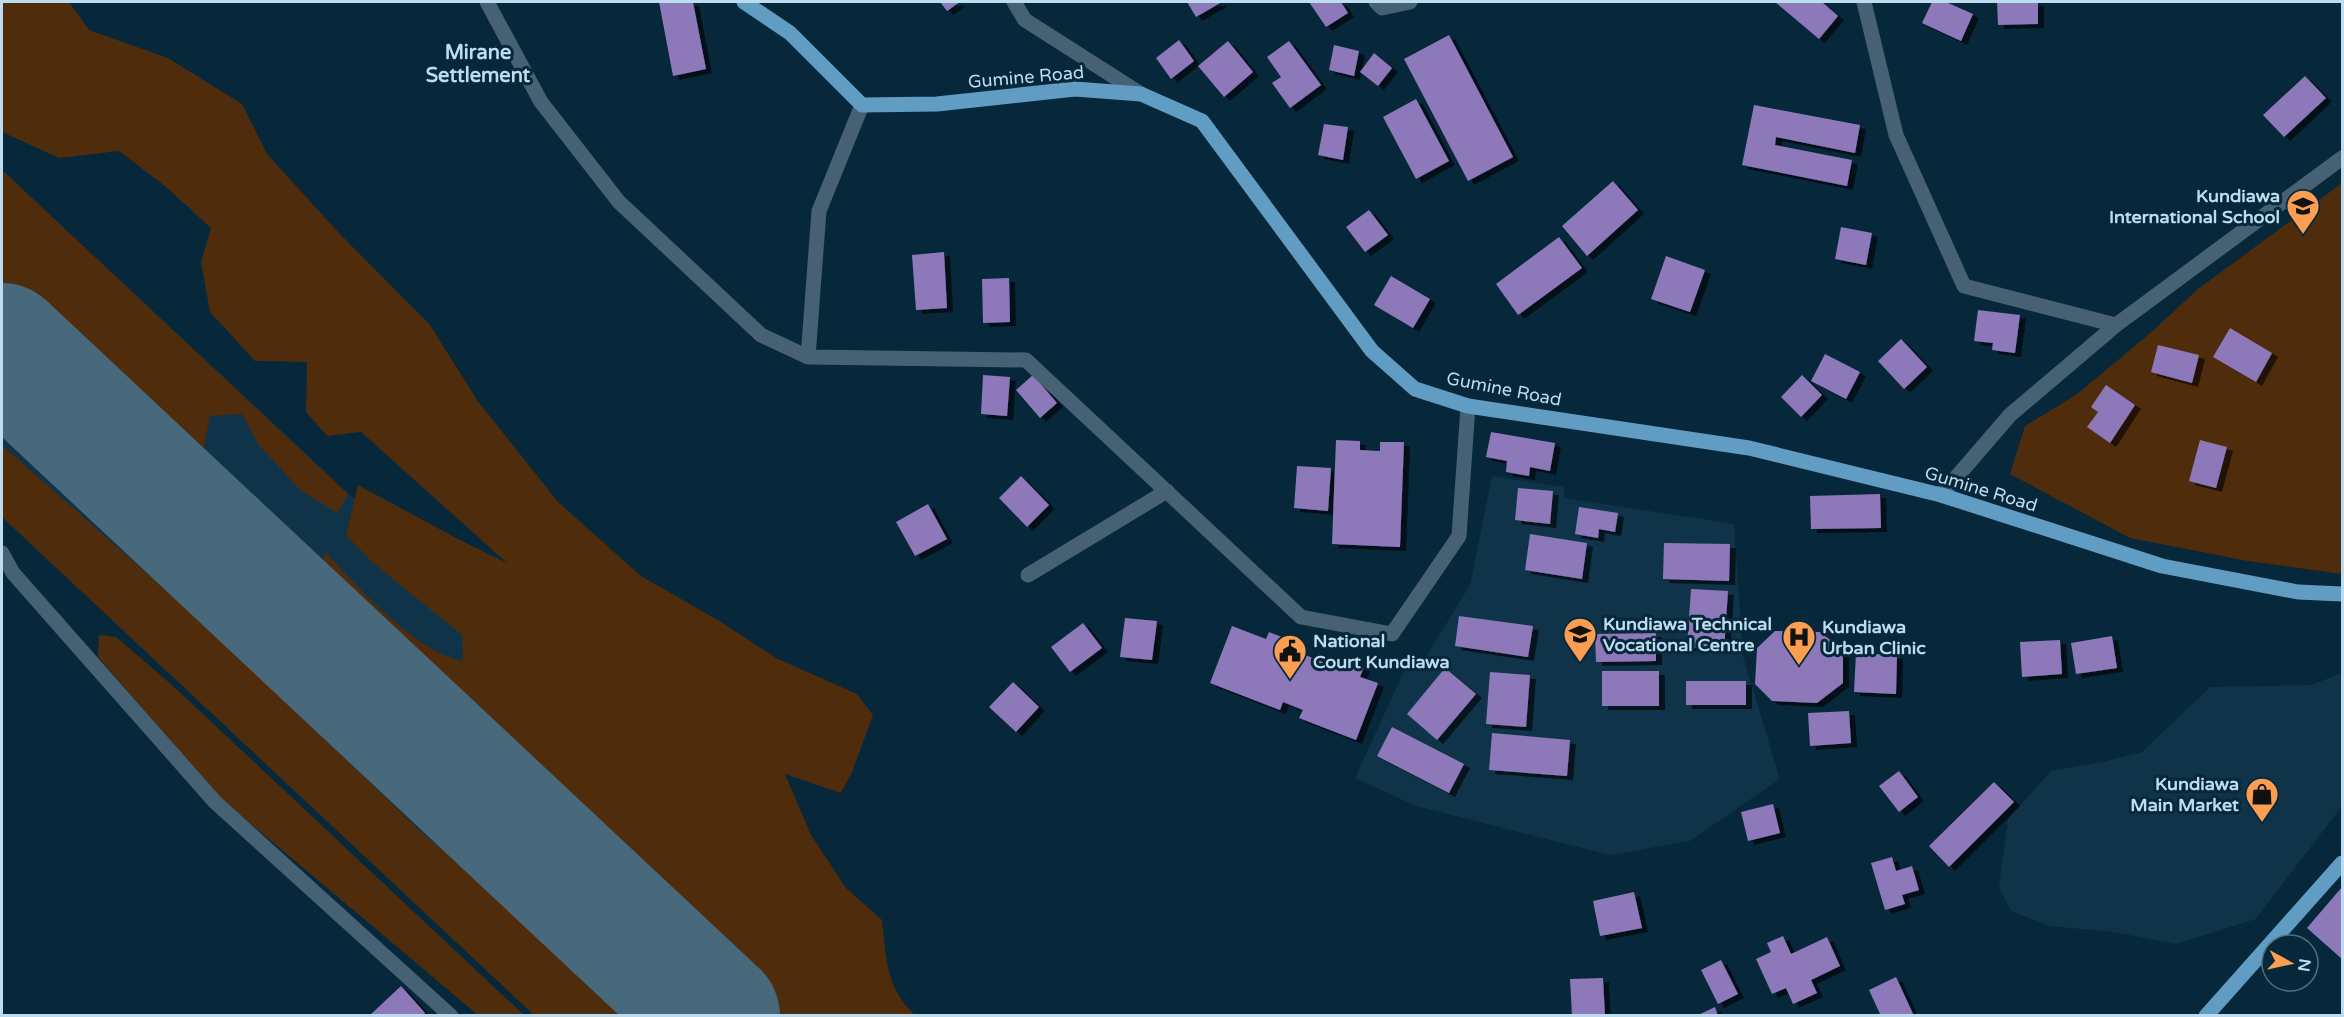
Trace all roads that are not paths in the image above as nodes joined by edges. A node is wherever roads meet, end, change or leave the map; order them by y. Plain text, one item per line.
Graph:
1 (487, 2) edge
2 (744, 2) edge
3 (1014, 2) edge
4 (1376, 2) edge
5 (1410, 2) edge
6 (1864, 2) edge
7 (1141, 94) junction
8 (862, 105) junction
9 (2343, 158) edge
10 (2116, 325) junction
11 (808, 357) junction
12 (1468, 406) junction
13 (1167, 491) junction
14 (1941, 495) junction
15 (2, 553) edge
16 (1028, 575) dead end
17 (2343, 594) edge
18 (2343, 863) edge
19 (451, 1016) edge
20 (2206, 1016) edge

1 - 11 street
2 - 8 main road
3 - 7 street
4 - 5 street
6 - 10 street
7 - 8 main road, Gumine Road
7 - 12 main road, Gumine Road
8 - 11 street
9 - 10 street
10 - 14 street
11 - 13 street
12 - 13 street
12 - 14 main road, Gumine Road
13 - 16 street
14 - 17 main road, Gumine Road
15 - 19 street
18 - 20 main road

